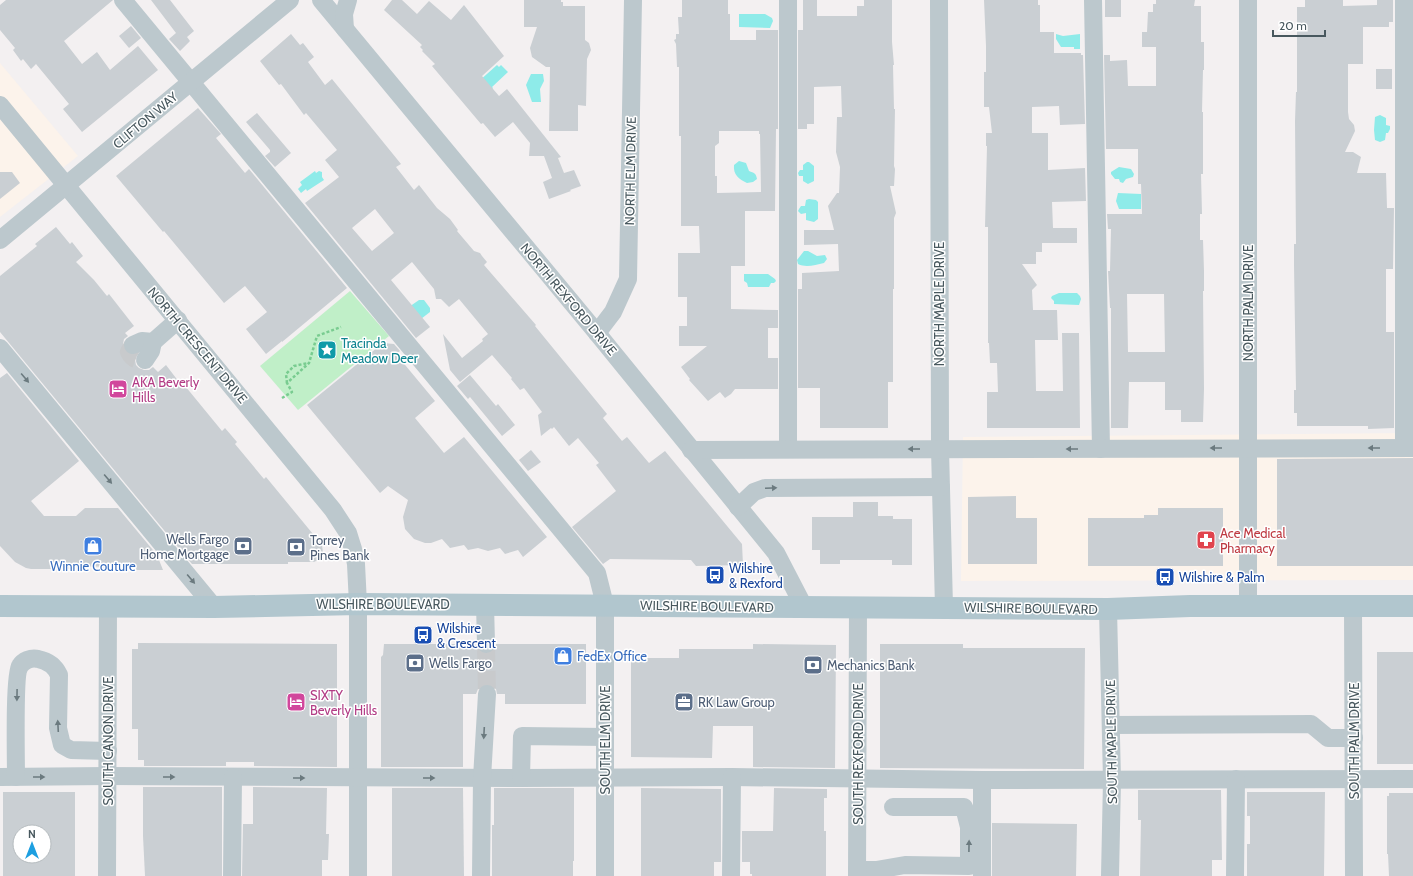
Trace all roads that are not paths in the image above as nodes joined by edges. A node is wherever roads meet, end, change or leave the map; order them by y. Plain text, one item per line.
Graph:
1 (123, 0) edge
2 (290, 0) edge
3 (321, 0) edge
4 (348, 0) edge
5 (633, 0) edge
6 (788, 0) edge
7 (939, 0) edge
8 (1093, 0) edge
9 (1248, 0) edge
10 (1404, 0) edge
11 (344, 29) junction
12 (191, 82) junction
13 (0, 105) edge
14 (66, 185) junction
15 (0, 240) edge
16 (178, 320) junction
17 (597, 333) junction
18 (153, 342) junction
19 (133, 345) tunnel mouth
20 (0, 348) edge
21 (145, 360) tunnel mouth
22 (1248, 448) junction
23 (1409, 448) edge
24 (788, 449) junction
25 (940, 449) junction
26 (1101, 449) junction
27 (691, 450) junction
28 (941, 487) junction
29 (738, 507) junction
30 (358, 604) junction
31 (485, 604) junction
32 (605, 605) junction
33 (0, 606) edge
34 (108, 606) junction
35 (1248, 606) junction
36 (1353, 606) junction
37 (1413, 606) edge
38 (214, 607) junction
39 (804, 607) junction
40 (858, 607) junction
41 (944, 607) junction
42 (1108, 609) junction
43 (486, 644) tunnel mouth
44 (487, 694) tunnel mouth
45 (1111, 724) junction
46 (604, 737) junction
47 (1354, 738) junction
48 (108, 751) junction
49 (108, 776) junction
50 (8, 777) edge
51 (232, 777) junction
52 (732, 777) junction
53 (358, 778) junction
54 (482, 778) junction
55 (521, 778) junction
56 (604, 778) junction
57 (858, 778) junction
58 (1236, 779) junction
59 (1354, 779) junction
60 (1413, 779) edge
61 (982, 780) junction
62 (1112, 780) junction
63 (893, 808) dead end
64 (976, 826) junction
65 (975, 871) edge
66 (858, 873) edge
67 (108, 876) edge
68 (232, 876) edge
69 (358, 876) edge
70 (481, 876) edge
71 (605, 876) edge
72 (731, 876) edge
73 (1110, 876) edge
74 (1234, 876) edge
75 (1354, 876) edge

1 - 12 street, SOUTH ELM DRIVE
2 - 12 street, CLIFTON WAY
3 - 11 street, NORTH REXFORD DRIVE
4 - 11 street
5 - 17 street, NORTH ELM DRIVE
6 - 24 street
7 - 25 street, NORTH MAPLE DRIVE
8 - 26 street
9 - 22 street, NORTH PALM DRIVE
10 - 23 street
11 - 17 street, NORTH REXFORD DRIVE
12 - 14 street, CLIFTON WAY
12 - 32 street, SOUTH ELM DRIVE
13 - 14 street, NORTH CRESCENT DRIVE
14 - 15 street, CLIFTON WAY
14 - 16 street, NORTH CRESCENT DRIVE
16 - 18 street
16 - 30 street, NORTH CRESCENT DRIVE
17 - 27 street, NORTH REXFORD DRIVE
18 - 19 street
18 - 21 street
20 -> 38 street
23 -> 22 street
22 -> 26 street
22 - 35 street, NORTH PALM DRIVE
25 -> 24 street
24 - 27 street
26 -> 25 street
25 - 28 street, NORTH MAPLE DRIVE
27 - 29 street, NORTH REXFORD DRIVE
29 -> 28 street
28 - 41 street, NORTH MAPLE DRIVE
29 - 39 street, NORTH REXFORD DRIVE
30 - 31 main road, WILSHIRE BOULEVARD
30 - 38 main road, WILSHIRE BOULEVARD
30 - 53 street, NORTH CRESCENT DRIVE
31 - 32 main road, WILSHIRE BOULEVARD
31 - 43 street
32 - 39 main road, WILSHIRE BOULEVARD
32 - 46 street, SOUTH ELM DRIVE
33 - 34 main road, WILSHIRE BOULEVARD
34 - 38 main road, WILSHIRE BOULEVARD
34 - 48 street, SOUTH CANON DRIVE
35 - 36 main road, WILSHIRE BOULEVARD
35 - 42 main road, WILSHIRE BOULEVARD
36 - 37 main road, WILSHIRE BOULEVARD
36 - 47 street, SOUTH PALM DRIVE
39 - 40 main road, WILSHIRE BOULEVARD
40 - 41 main road, WILSHIRE BOULEVARD
40 - 57 street, SOUTH REXFORD DRIVE
41 - 42 main road, WILSHIRE BOULEVARD
42 - 45 street, SOUTH MAPLE DRIVE
44 -> 54 street
45 - 47 street
45 - 62 street, SOUTH MAPLE DRIVE
46 - 55 street
46 - 56 street, SOUTH ELM DRIVE
47 - 59 street, SOUTH PALM DRIVE
48 - 49 street, SOUTH CANON DRIVE
48 -> 50 street
50 -> 49 street
49 -> 51 street
49 - 67 street, SOUTH CANON DRIVE
51 -> 53 street
51 - 68 street
52 - 56 street
52 - 57 street
52 - 72 street
53 -> 54 street
53 - 69 street, NORTH CRESCENT DRIVE
54 - 55 street
54 - 70 street
55 - 56 street
56 - 71 street, SOUTH ELM DRIVE
57 - 61 street
57 - 66 street, SOUTH REXFORD DRIVE
58 - 59 street
58 - 62 street
58 - 74 street
59 - 60 street
59 - 75 street, SOUTH PALM DRIVE
61 - 62 street
61 - 64 street
62 - 73 street, SOUTH MAPLE DRIVE
63 - 64 street
64 - 65 street
65 - 66 street

